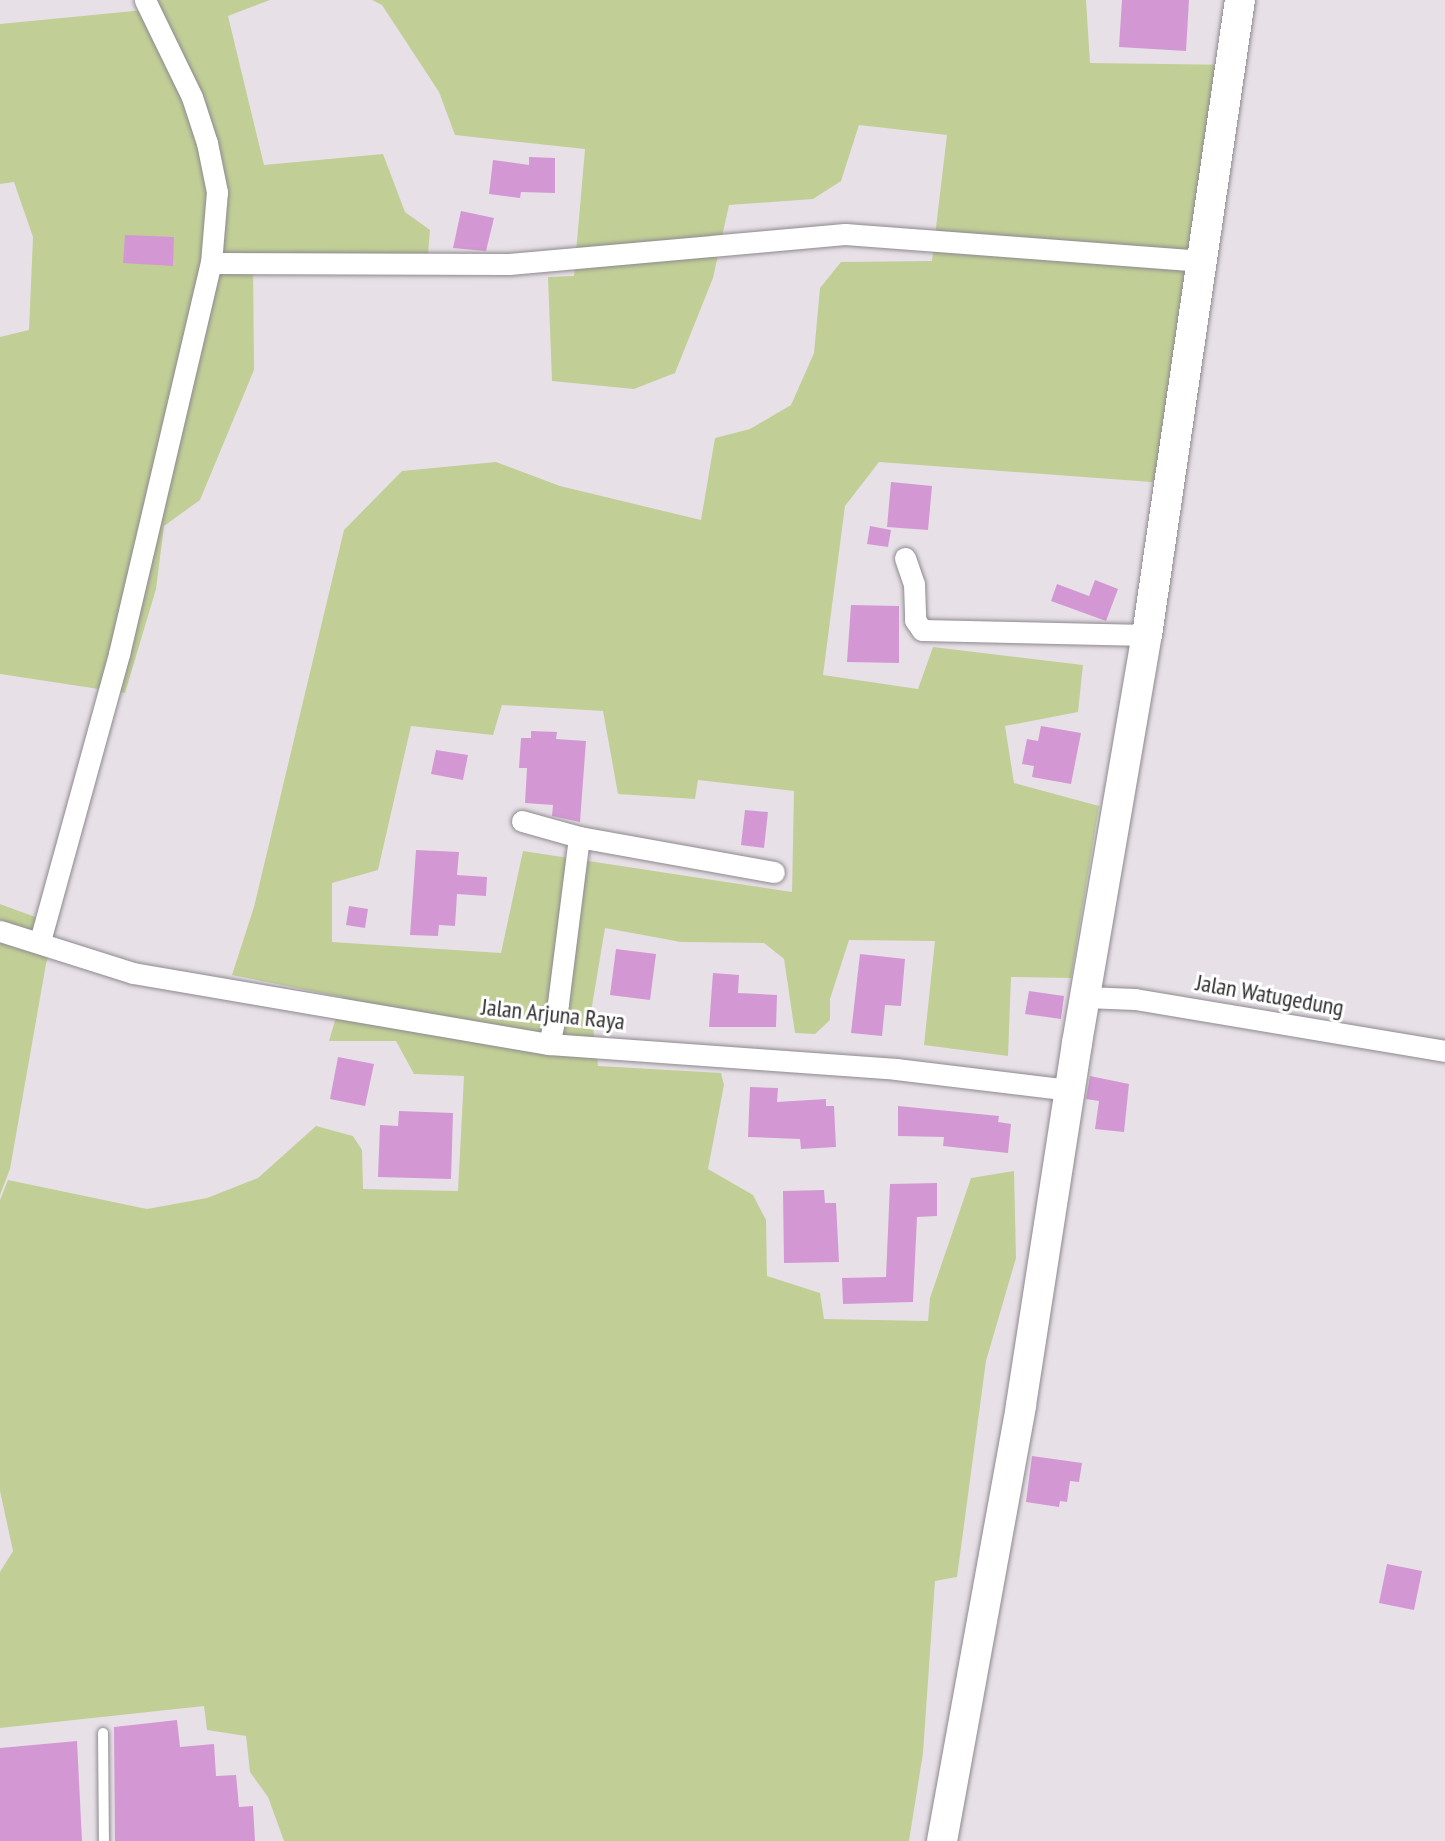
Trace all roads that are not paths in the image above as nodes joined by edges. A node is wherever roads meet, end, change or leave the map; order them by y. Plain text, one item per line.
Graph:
1 (145, 0) edge
2 (1240, 0) edge
3 (1203, 261) junction
4 (211, 263) junction
5 (905, 558) dead end
6 (1147, 635) junction
7 (522, 821) dead end
8 (579, 837) junction
9 (774, 872) dead end
10 (0, 931) edge
11 (40, 941) junction
12 (1085, 997) junction
13 (549, 1044) junction
14 (1445, 1051) edge
15 (1069, 1090) junction
16 (103, 1733) dead end
17 (104, 1841) edge
18 (942, 1841) edge

1 - 4 street
2 - 3 street
3 - 4 street
3 - 6 street
4 - 11 street
5 - 6 street
6 - 12 street
7 - 8 street
8 - 9 street
8 - 13 street
10 - 11 street, Jalan Arjuna Raya
11 - 13 street, Jalan Arjuna Raya
12 - 14 street, Jalan Watugedung
12 - 15 street
13 - 15 street, Jalan Arjuna Raya
15 - 18 street
16 - 17 lane

